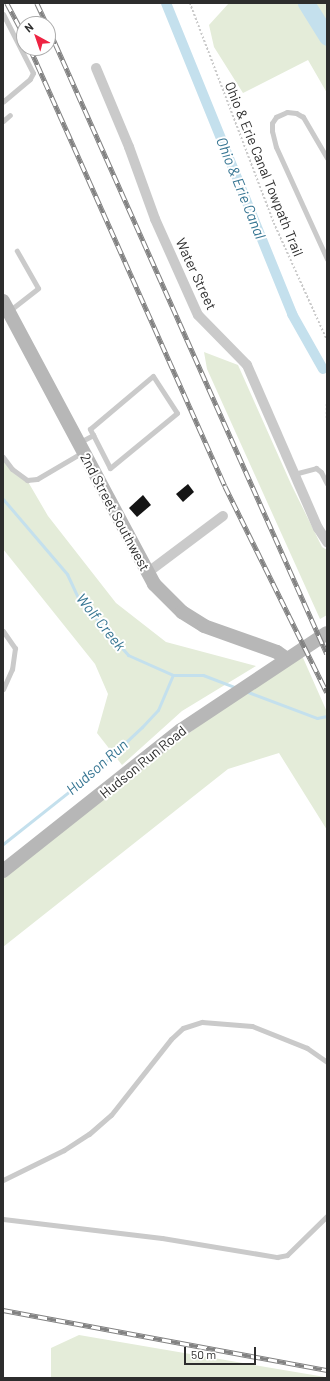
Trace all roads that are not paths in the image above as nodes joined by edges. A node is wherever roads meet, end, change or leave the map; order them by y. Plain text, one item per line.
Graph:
1 (3, 14) edge
2 (96, 68) dead end
3 (3, 102) edge
4 (10, 115) dead end
5 (3, 121) edge
6 (327, 158) edge
7 (17, 251) dead end
8 (327, 259) edge
9 (5, 310) edge
10 (93, 435) junction
11 (81, 447) junction
12 (3, 457) edge
13 (294, 474) junction
14 (327, 484) edge
15 (223, 516) dead end
16 (327, 542) edge
17 (147, 573) junction
18 (3, 631) edge
19 (327, 633) edge
20 (288, 659) junction
21 (3, 689) edge
22 (3, 871) edge
23 (327, 1062) edge
24 (3, 1180) edge
25 (327, 1216) edge
26 (3, 1219) edge

1 - 3 lane
2 - 13 street, Water Street
4 - 5 lane
6 - 8 lane
7 - 9 lane
9 - 11 street, 2nd Street Southwest
10 - 10 lane
10 - 11 lane
11 - 12 lane
11 - 17 street, 2nd Street Southwest
13 - 14 lane
13 - 16 street, Water Street
15 - 17 street
17 - 20 street, 2nd Street Southwest
18 - 21 lane
19 - 20 street, Hudson Run Road
20 - 22 street, Hudson Run Road
23 - 24 lane
25 - 26 lane

